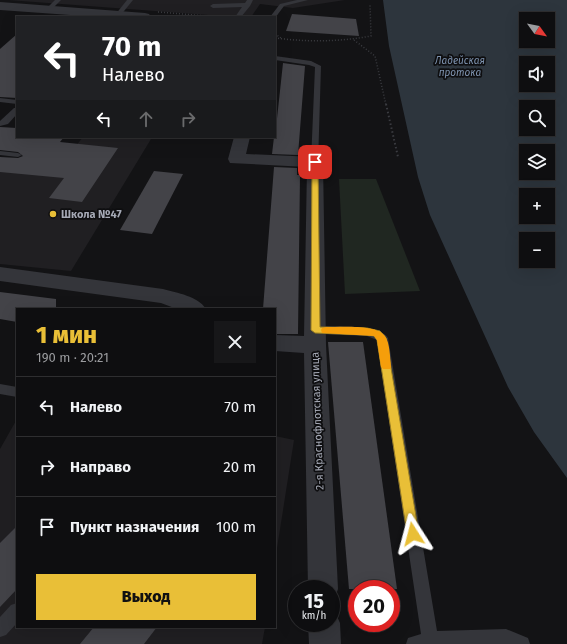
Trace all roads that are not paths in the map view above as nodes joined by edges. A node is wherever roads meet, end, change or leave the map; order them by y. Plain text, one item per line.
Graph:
1 (58, 0) edge
2 (130, 0) edge
3 (305, 0) edge
4 (249, 2) edge
5 (0, 6) edge
6 (213, 6) dead end
7 (14, 7) junction
8 (49, 9) junction
9 (118, 15) junction
10 (132, 16) edge
11 (239, 16) edge
12 (274, 16) edge
13 (0, 18) edge
14 (276, 58) edge
15 (0, 100) edge
16 (16, 102) edge
17 (16, 111) edge
18 (0, 124) edge
19 (242, 138) edge
20 (0, 153) edge
21 (18, 155) dead end
22 (315, 162) junction
23 (0, 274) edge
24 (193, 308) edge
25 (315, 337) junction
26 (276, 343) edge
27 (0, 389) edge
28 (16, 392) edge
29 (323, 580) edge
30 (16, 612) edge
31 (0, 629) edge
32 (324, 632) edge
33 (430, 639) junction
34 (325, 644) edge
35 (414, 644) edge
36 (522, 644) edge

1 - 8 lane
2 - 9 lane
3 - 12 lane
4 - 6 lane
4 - 11 lane
5 - 7 street
7 - 8 street
7 - 13 street
8 - 9 street
9 - 10 street
14 - 22 lane
15 - 16 lane
17 - 18 lane
19 - 22 street
20 - 21 lane
22 - 25 street, 2-я Краснофлотская улица
23 - 24 street
25 - 26 street
25 - 29 street, 2-я Краснофлотская улица
25 - 33 lane
27 - 28 lane
30 - 31 lane
32 - 34 street
33 - 35 lane
33 - 36 lane

